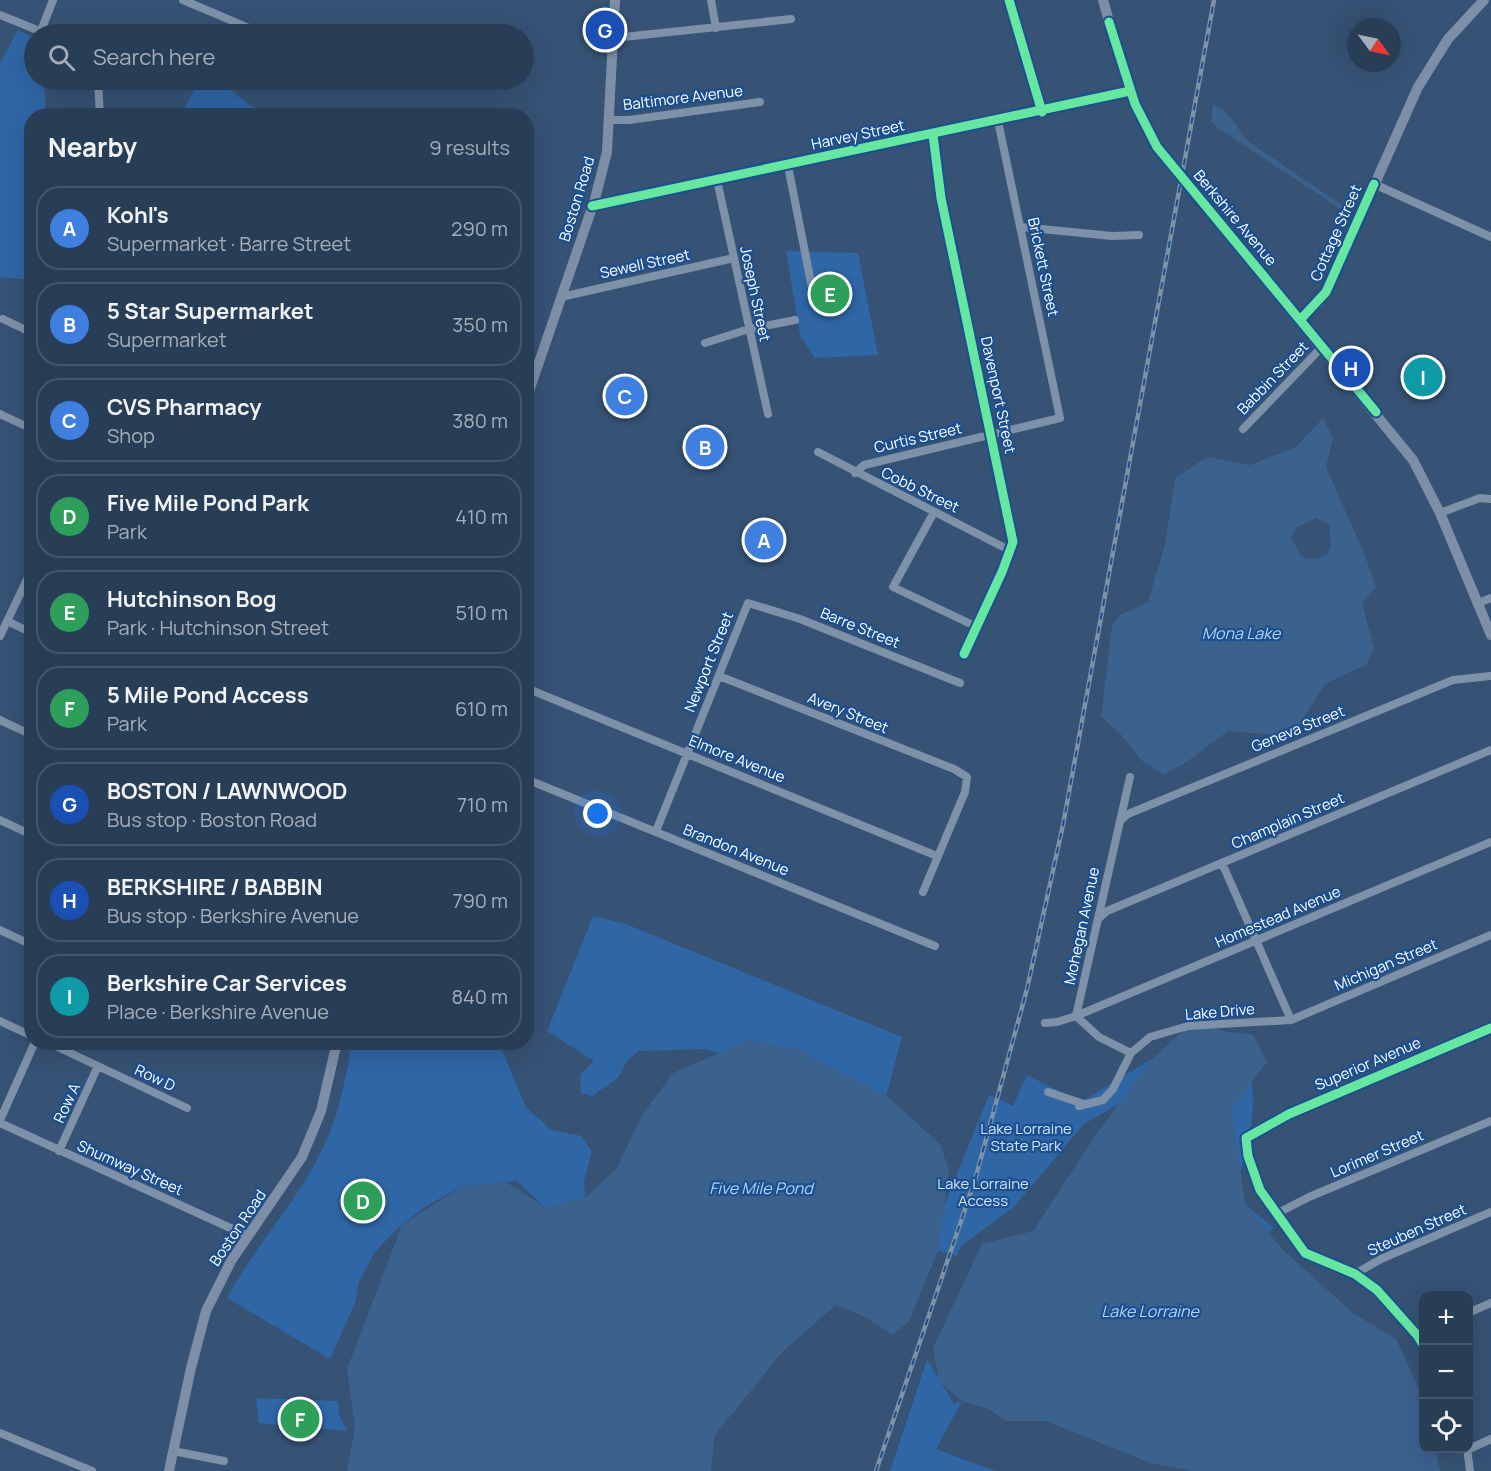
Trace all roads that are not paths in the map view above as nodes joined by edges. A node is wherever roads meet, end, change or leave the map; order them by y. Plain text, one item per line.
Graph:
1 (53, 0) edge
2 (183, 0) edge
3 (615, 0) edge
4 (711, 0) edge
5 (1009, 0) edge
6 (1103, 0) edge
7 (1484, 0) edge
8 (0, 15) edge
9 (791, 19) dead end
10 (46, 24) edge
11 (239, 24) edge
12 (24, 25) edge
13 (716, 28) junction
14 (614, 38) junction
15 (99, 90) edge
16 (1130, 91) junction
17 (760, 102) dead end
18 (100, 108) edge
19 (1042, 112) junction
20 (611, 120) junction
21 (998, 121) junction
22 (933, 135) junction
23 (788, 166) junction
24 (717, 180) junction
25 (1374, 184) junction
26 (592, 206) junction
27 (1021, 227) junction
28 (1139, 236) dead end
29 (1491, 237) edge
30 (734, 258) junction
31 (812, 288) dead end
32 (561, 297) junction
33 (3, 319) dead end
34 (795, 320) dead end
35 (1300, 320) junction
36 (24, 329) edge
37 (749, 329) junction
38 (705, 343) dead end
39 (1322, 346) junction
40 (534, 370) edge
41 (0, 414) edge
42 (768, 414) dead end
43 (1060, 418) joint
44 (24, 425) edge
45 (1244, 429) dead end
46 (991, 435) junction
47 (818, 452) dead end
48 (855, 473) junction
49 (1491, 499) edge
50 (934, 512) junction
51 (1440, 513) junction
52 (1011, 551) junction
53 (24, 586) edge
54 (1491, 598) edge
55 (748, 603) joint
56 (1478, 603) junction
57 (7, 621) junction
58 (977, 627) junction
59 (24, 629) edge
60 (1491, 635) edge
61 (0, 636) edge
62 (964, 654) dead end
63 (719, 675) junction
64 (1491, 676) edge
65 (960, 683) dead end
66 (534, 691) edge
67 (0, 720) edge
68 (24, 731) edge
69 (1491, 750) edge
70 (686, 754) junction
71 (1130, 777) dead end
72 (534, 782) edge
73 (0, 820) edge
74 (1120, 821) junction
75 (24, 831) edge
76 (656, 831) junction
77 (1491, 842) edge
78 (937, 856) junction
79 (1222, 863) junction
80 (923, 892) dead end
81 (1098, 919) junction
82 (0, 930) edge
83 (1491, 935) edge
84 (24, 941) edge
85 (1256, 941) junction
86 (935, 946) dead end
87 (1076, 1016) junction
88 (1291, 1020) junction
89 (0, 1021) edge
90 (1045, 1023) dead end
91 (1491, 1028) edge
92 (24, 1032) edge
93 (32, 1050) edge
94 (63, 1050) edge
95 (335, 1050) edge
96 (1131, 1053) junction
97 (98, 1066) junction
98 (1048, 1092) dead end
99 (188, 1108) dead end
100 (1491, 1121) edge
101 (0, 1122) edge
102 (59, 1151) junction
103 (1491, 1212) edge
104 (1275, 1214) junction
105 (249, 1236) junction
106 (1355, 1274) junction
107 (1491, 1303) edge
108 (1473, 1311) edge
109 (1419, 1332) edge
110 (0, 1433) edge
111 (1491, 1439) edge
112 (1473, 1446) edge
113 (173, 1451) junction
114 (1468, 1453) edge
115 (224, 1461) dead end
116 (92, 1471) edge
117 (169, 1471) edge
118 (1470, 1471) edge

1 - 10 street
2 - 11 street
3 - 14 main road, Boston Road
4 - 13 street
5 - 19 street
6 - 16 main road, Berkshire Avenue
7 - 25 main road, Cottage Street
8 - 12 street
9 - 13 street
13 - 14 street
14 - 20 main road, Boston Road
15 - 18 street
16 - 19 street, Harvey Street
16 - 35 main road, Berkshire Avenue, bridge
17 - 20 street, Baltimore Avenue
19 - 21 street, Harvey Street
20 - 26 main road, Boston Road
21 - 22 street, Harvey Street
21 - 27 street, Brickett Street
22 - 23 street, Harvey Street
22 - 46 street, Davenport Street
23 - 24 street, Harvey Street
23 - 31 street
24 - 26 street, Harvey Street
24 - 30 street, Joseph Street
25 - 29 street
25 - 35 main road, Cottage Street
26 - 32 main road, Boston Road
27 - 28 street
27 - 43 street, Brickett Street
30 - 32 street, Sewell Street
30 - 37 street, Joseph Street
32 - 40 main road, Boston Road
33 - 36 street
34 - 37 street
35 - 39 main road, Berkshire Avenue
37 - 38 street
37 - 42 street, Joseph Street
39 - 45 street, Babbin Street
39 - 51 main road, Berkshire Avenue
41 - 44 street
43 - 46 street, Curtis Street
46 - 48 street, Curtis Street
46 - 52 street, Davenport Street
47 - 48 street, Cobb Street
48 - 50 street, Cobb Street
49 - 51 street
50 - 52 street, Cobb Street
50 - 58 street
51 - 56 main road, Berkshire Avenue
52 - 58 street, Davenport Street
53 - 57 street
54 - 56 street
55 - 63 street, Newport Street
55 - 65 street, Barre Street
56 - 60 main road, Berkshire Avenue
57 - 59 street
57 - 61 street
58 - 62 street, Davenport Street
63 - 70 street, Newport Street
63 - 78 street, Avery Street
64 - 74 street, Geneva Street
66 - 70 street, Elmore Avenue
67 - 68 street
69 - 79 street, Champlain Street
70 - 76 street, Newport Street
70 - 78 street, Elmore Avenue
71 - 74 street, Mohegan Avenue
72 - 76 street, Brandon Avenue
73 - 75 street
74 - 81 street, Mohegan Avenue
76 - 86 street, Brandon Avenue
77 - 85 street, Homestead Avenue
78 - 80 street
79 - 81 street, Champlain Street
79 - 85 street
81 - 87 street, Mohegan Avenue
82 - 84 street
83 - 88 street, Michigan Street
85 - 87 street, Homestead Avenue
85 - 88 street
87 - 90 street, Homestead Avenue
87 - 96 street
88 - 96 street, Lake Drive
89 - 92 street
91 - 104 street, Superior Avenue
93 - 101 street
94 - 97 street, Row D
95 - 105 main road, Boston Road
96 - 98 street, Lake Drive
97 - 99 street, Row D
97 - 102 street, Row A
100 - 104 street, Lorimer Street
101 - 102 street, Shumway Street
102 - 105 street, Shumway Street
103 - 106 street, Steuben Street
104 - 106 street
105 - 113 main road, Boston Road
106 - 109 street
107 - 108 street
110 - 116 street
111 - 112 street
113 - 115 street
113 - 117 main road, Boston Road
114 - 118 street

